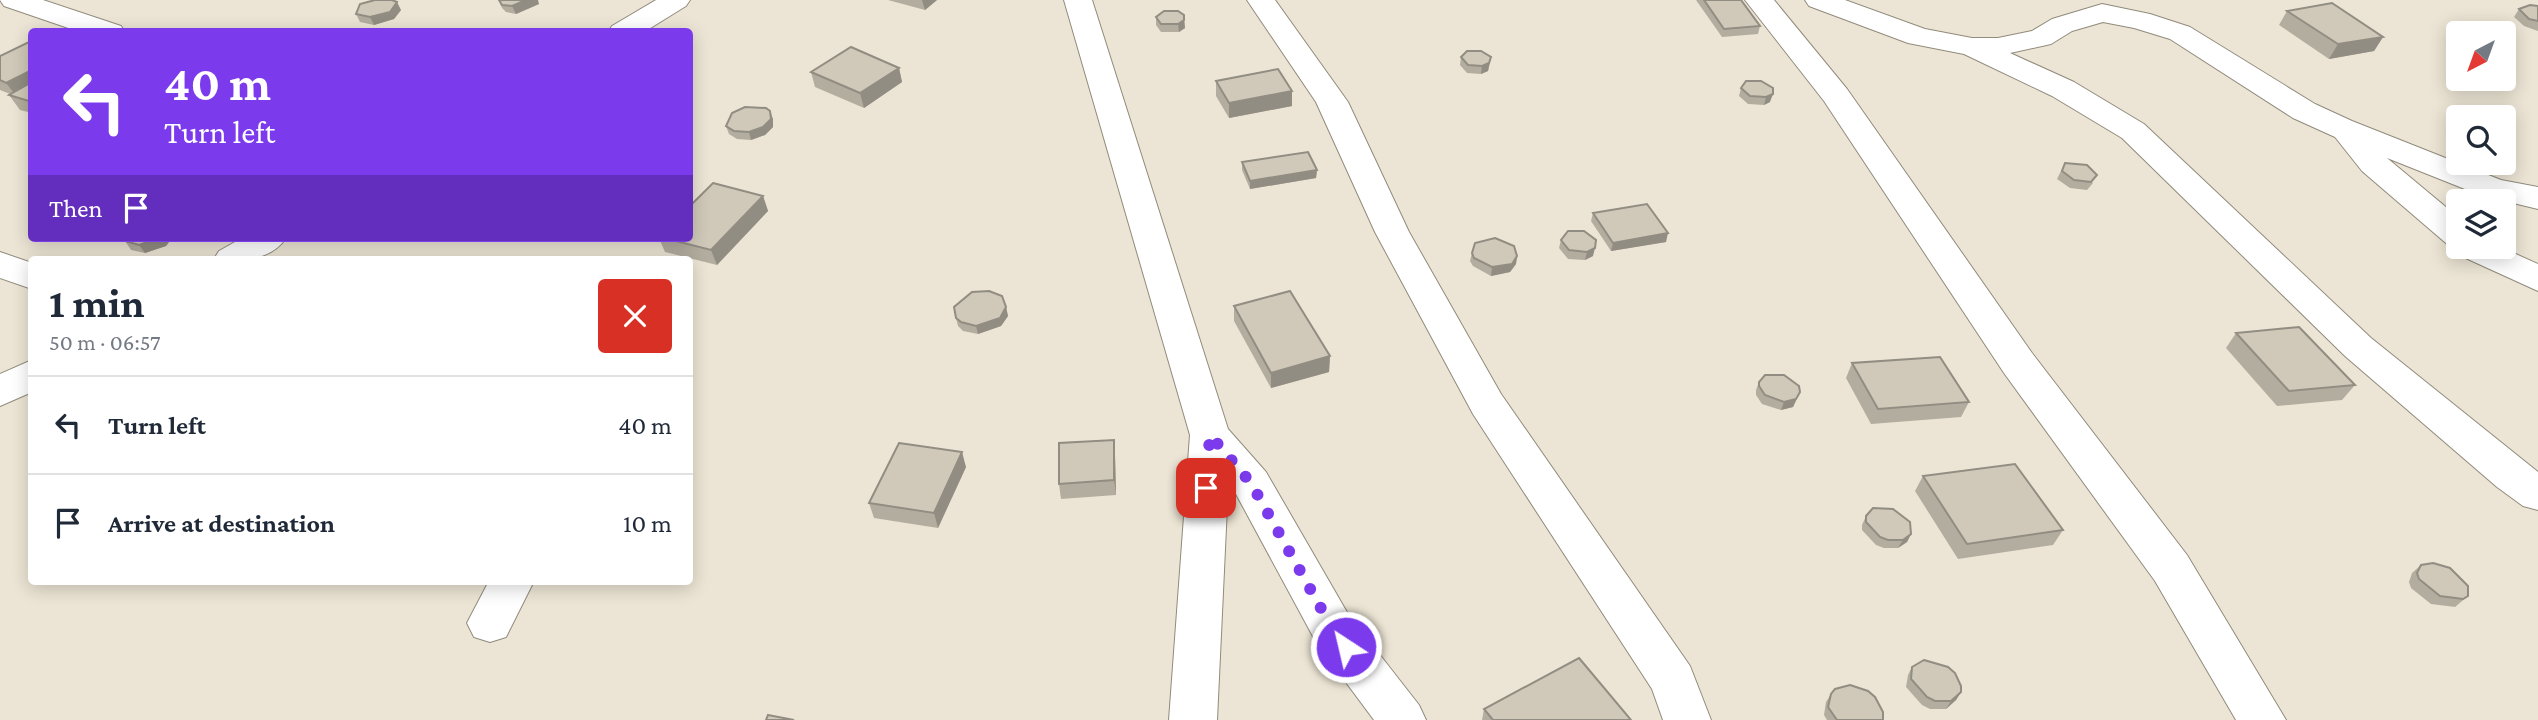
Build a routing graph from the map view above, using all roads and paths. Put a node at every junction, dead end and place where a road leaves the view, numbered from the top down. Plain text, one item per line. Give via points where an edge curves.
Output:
1 (14, 0) edge
2 (676, 0) edge
3 (1078, 0) edge
4 (1261, 0) edge
5 (1759, 0) edge
6 (1819, 0) edge
7 (99, 28) edge
8 (629, 28) edge
9 (1972, 47) junction
10 (2341, 128) junction
11 (2538, 198) edge
12 (2446, 225) edge
13 (261, 242) edge
14 (237, 256) edge
15 (2496, 259) edge
16 (0, 264) edge
17 (28, 276) edge
18 (2538, 279) edge
19 (28, 376) edge
20 (0, 392) edge
21 (1210, 435) junction
22 (2538, 494) edge
23 (510, 585) edge
24 (491, 623) dead end
25 (1192, 720) edge
26 (1402, 720) edge
27 (1687, 720) edge
28 (2262, 720) edge

1 - 7 street
2 - 8 street
3 - 21 street
4 - 27 street via 1332,102 1392,232 1487,404 1673,681
5 - 28 street via 1836,96 2018,363 2171,568
6 - 9 street via 1918,37
9 - 10 street via 2041,38 2062,25 2102,13 2140,20 2180,33 2304,111
9 - 22 street via 2063,89 2133,131 2358,347
10 - 11 street via 2492,188
10 - 12 street via 2374,164
13 - 14 street
15 - 18 street
16 - 17 street
19 - 20 street
21 - 25 street
21 - 26 street via 1251,483 1332,628
23 - 24 street

